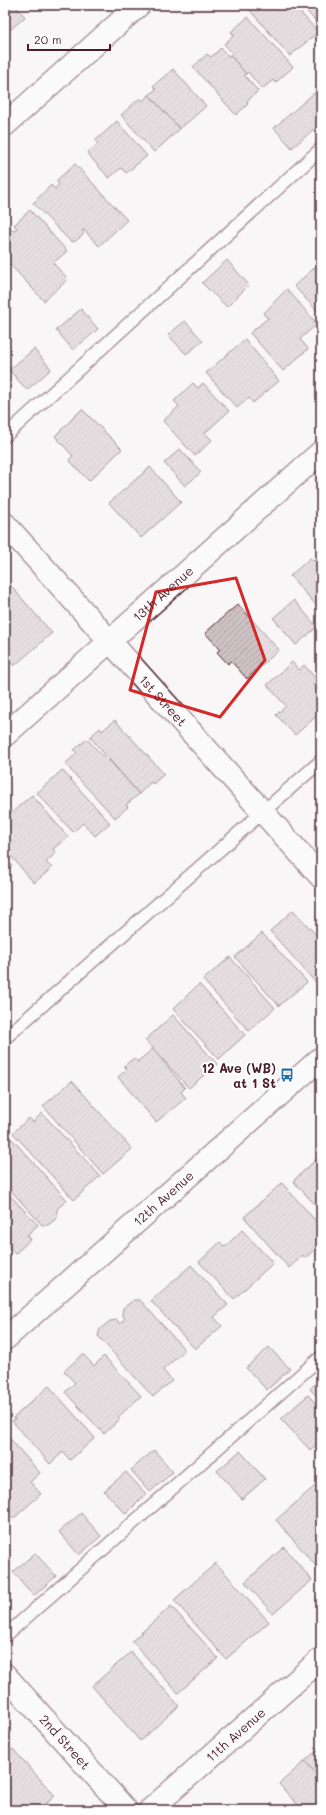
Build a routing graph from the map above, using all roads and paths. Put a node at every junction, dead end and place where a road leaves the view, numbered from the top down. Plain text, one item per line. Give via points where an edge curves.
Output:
1 (139, 5) edge
2 (5, 124) edge
3 (321, 149) edge
4 (5, 436) edge
5 (321, 452) edge
6 (5, 524) edge
7 (111, 641) junction
8 (5, 735) edge
9 (321, 761) edge
10 (263, 812) junction
11 (321, 877) edge
12 (5, 1038) edge
13 (321, 1058) edge
14 (5, 1338) edge
15 (321, 1357) edge
16 (5, 1636) edge
17 (321, 1659) edge
18 (5, 1675) edge
19 (126, 1810) edge
20 (150, 1810) edge

1 - 2 street
3 - 4 lane
5 - 7 street, 13th Avenue
6 - 7 street, 1st Street
7 - 8 street, 13th Avenue
7 - 10 street, 1st Street
9 - 10 lane
10 - 11 street, 1st Street
10 - 12 lane
13 - 14 street, 12th Avenue
15 - 16 lane
17 - 20 street, 11th Avenue
18 - 19 street, 2nd Street

